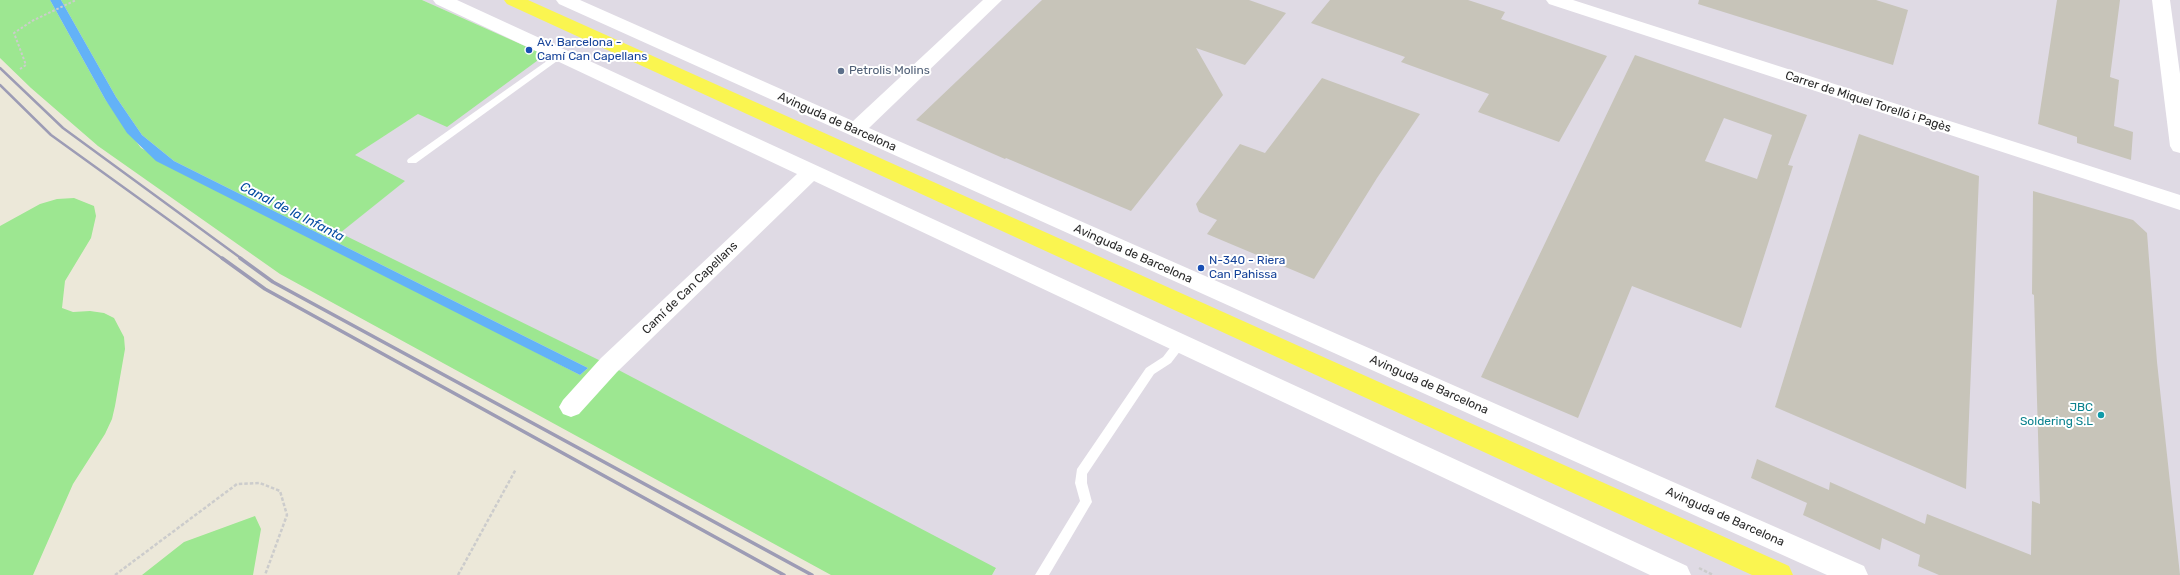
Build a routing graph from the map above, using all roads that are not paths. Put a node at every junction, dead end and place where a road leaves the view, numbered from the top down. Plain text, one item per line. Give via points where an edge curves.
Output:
1 (442, 0) edge
2 (513, 0) edge
3 (551, 0) edge
4 (565, 0) edge
5 (993, 0) edge
6 (1555, 0) edge
7 (2161, 0) edge
8 (599, 39) junction
9 (561, 54) junction
10 (855, 130) junction
11 (2180, 146) edge
12 (412, 161) dead end
13 (812, 171) junction
14 (2180, 203) edge
15 (1180, 342) junction
16 (570, 407) dead end
17 (1042, 575) edge
18 (1678, 575) edge
19 (1780, 575) edge
20 (1855, 575) edge

1 - 9 street
2 - 8 main road, Avinguda de Barcelona
3 - 8 street, Avinguda de Barcelona
4 - 10 street, Avinguda de Barcelona
5 - 10 street
6 - 14 street, Carrer de Miquel Torelló i Pagès
7 - 11 street
8 - 19 main road, Avinguda de Barcelona
9 - 12 lane
9 - 13 street
10 - 20 street, Avinguda de Barcelona
13 - 15 street
13 - 16 street, Camí de Can Capellans via 609,365
15 - 17 lane via 1168,360 1150,371 1081,473 1086,502
15 - 18 street

